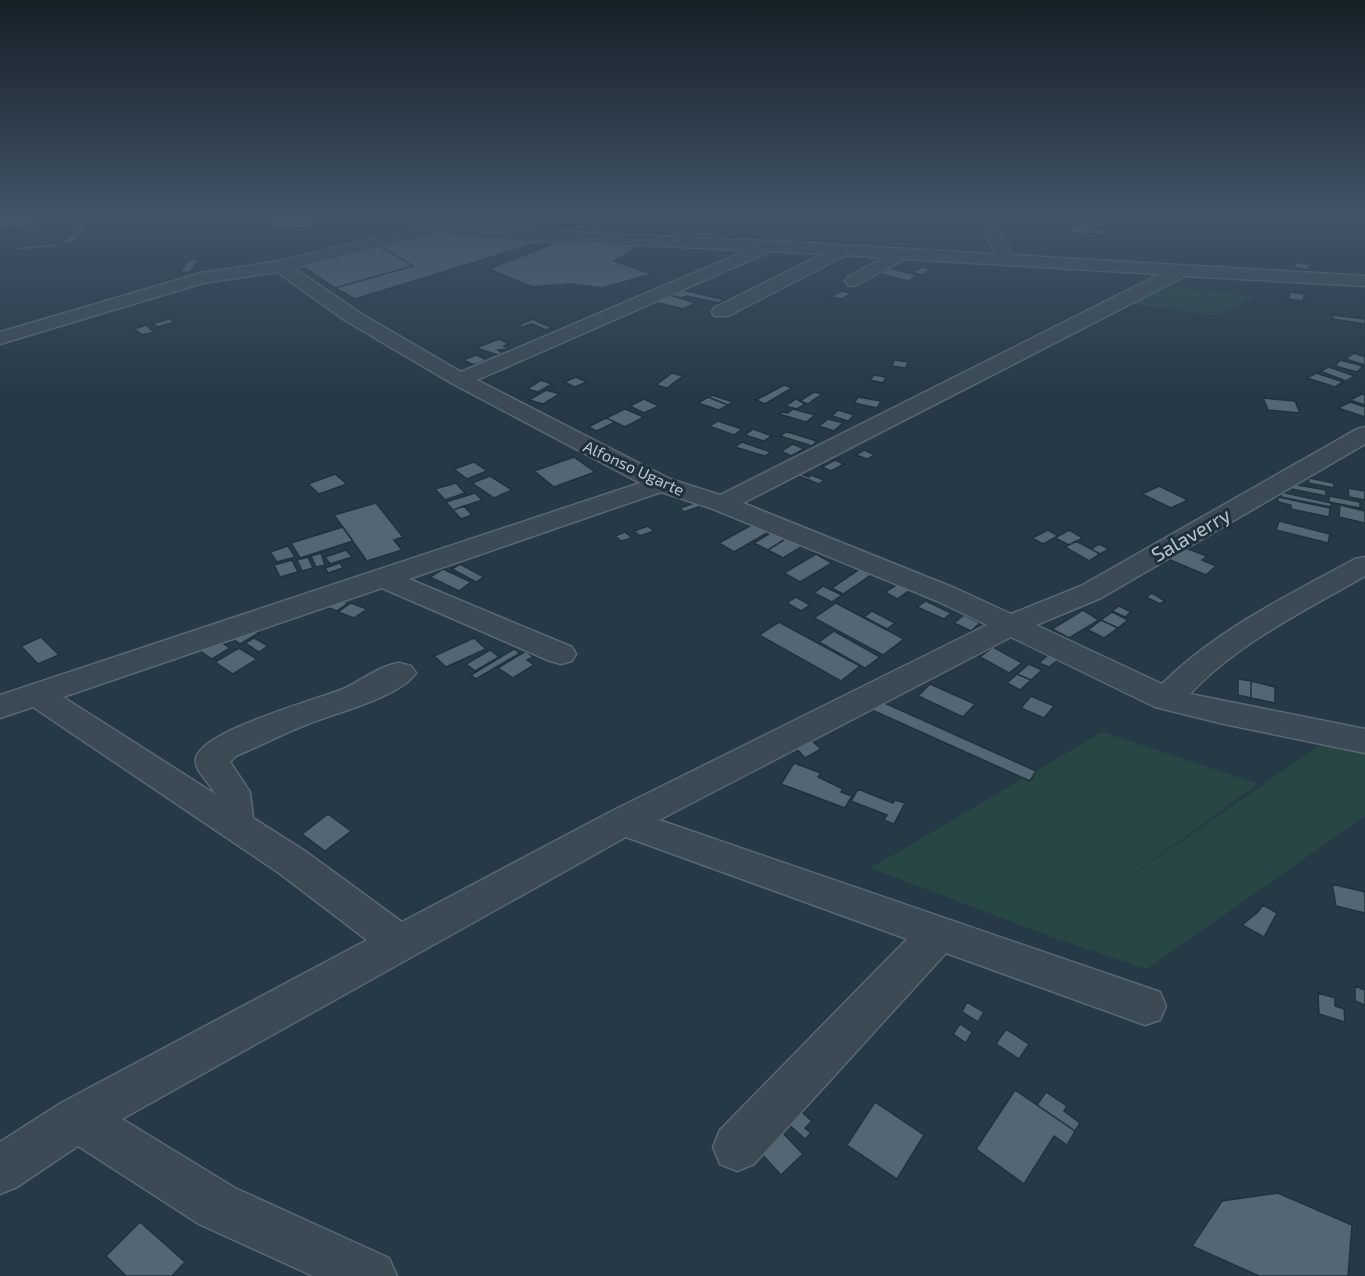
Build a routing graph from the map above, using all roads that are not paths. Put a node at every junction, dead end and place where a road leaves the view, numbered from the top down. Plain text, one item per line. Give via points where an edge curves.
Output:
1 (217, 276) edge
2 (294, 276) edge
3 (703, 276) edge
4 (794, 276) edge
5 (864, 276) edge
6 (1171, 276) edge
7 (1283, 276) edge
8 (854, 281) dead end
9 (1365, 281) edge
10 (722, 312) dead end
11 (0, 338) edge
12 (460, 380) junction
13 (1365, 434) edge
14 (661, 484) junction
15 (722, 504) junction
16 (1365, 565) edge
17 (383, 578) junction
18 (1011, 625) junction
19 (561, 654) dead end
20 (400, 673) dead end
21 (37, 695) junction
22 (1166, 699) junction
23 (0, 707) edge
24 (1365, 741) edge
25 (623, 822) junction
26 (235, 824) junction
27 (940, 932) junction
28 (401, 942) junction
29 (1145, 1006) dead end
30 (78, 1119) junction
31 (738, 1147) dead end
32 (0, 1170) edge
33 (371, 1276) edge

1 - 11 street
2 - 12 street, Alfonso Ugarte
3 - 12 street
4 - 10 street
5 - 8 street
6 - 15 street
7 - 9 street
12 - 14 street, Alfonso Ugarte
13 - 18 street, Salaverry via 1091,592
14 - 15 street, Alfonso Ugarte
14 - 17 street
15 - 18 street, Alfonso Ugarte
16 - 22 street via 1280,612 1197,666
17 - 19 street
17 - 21 street
18 - 22 street, Alfonso Ugarte
18 - 25 street, Salaverry
20 - 26 street via 355,696 296,716 224,748 213,758 213,765 232,786
21 - 23 street
21 - 26 street
22 - 24 street, Alfonso Ugarte
25 - 27 street
25 - 28 street, Salaverry
26 - 28 street
27 - 29 street
27 - 31 street
28 - 30 street, Salaverry
30 - 32 street, Salaverry
30 - 33 street via 217,1206

